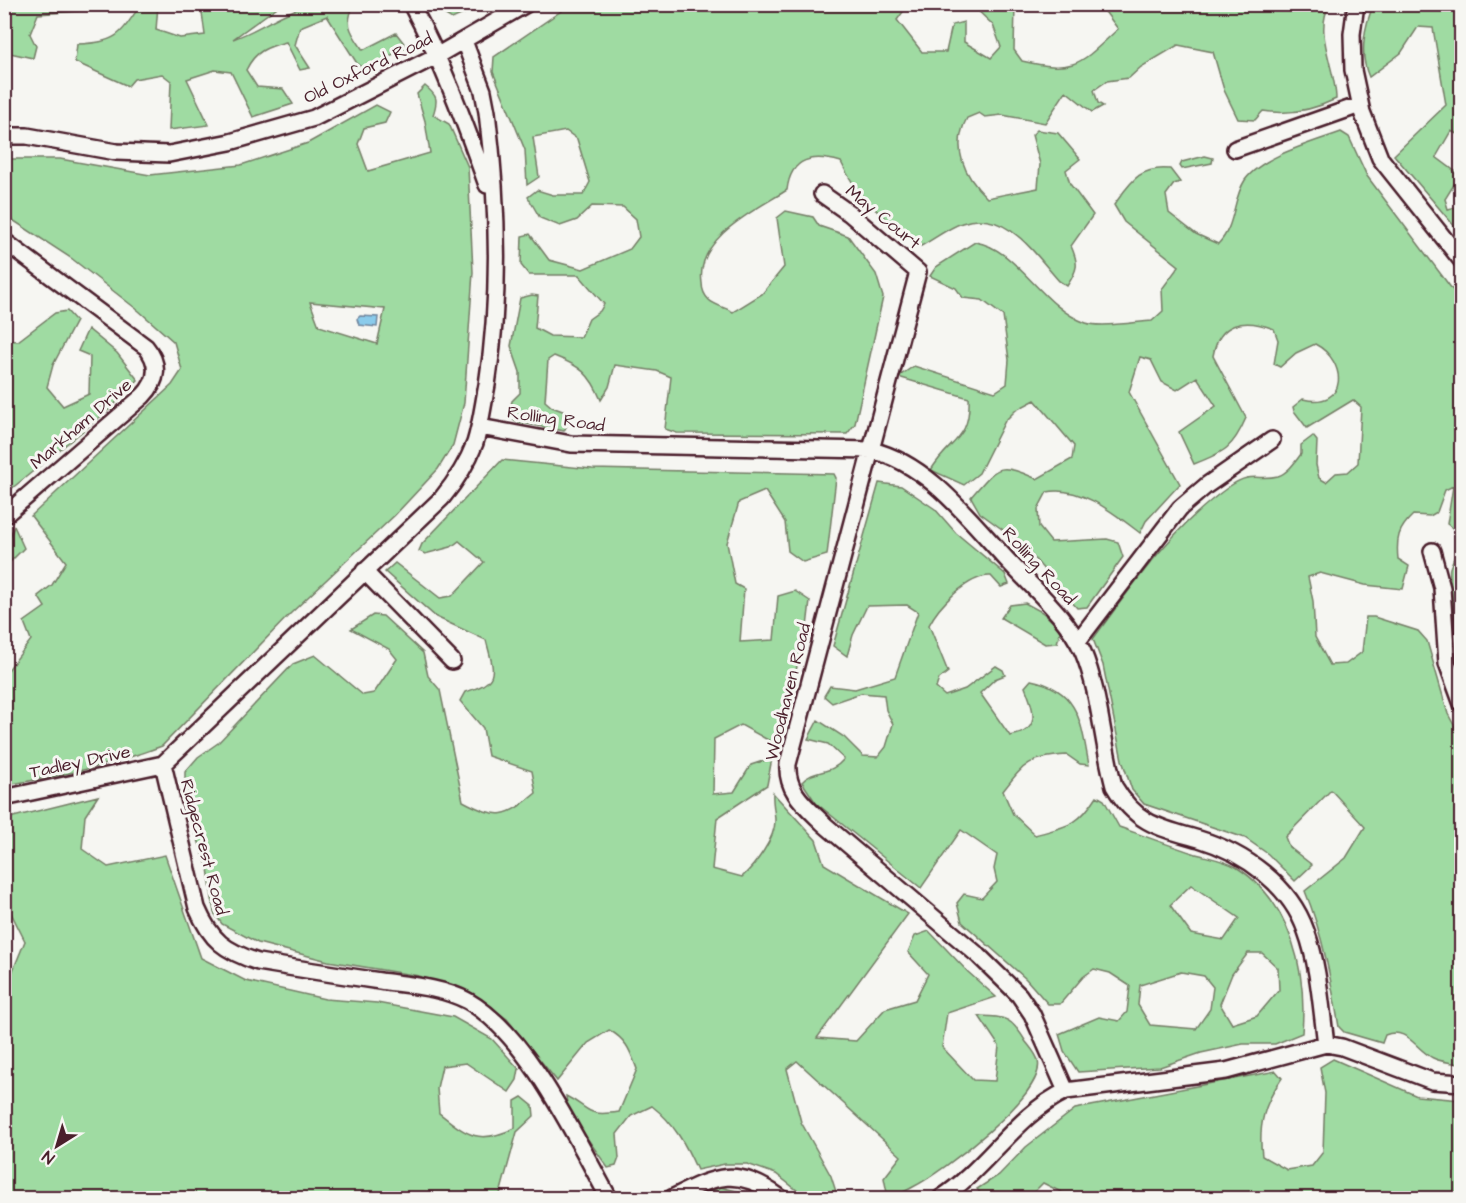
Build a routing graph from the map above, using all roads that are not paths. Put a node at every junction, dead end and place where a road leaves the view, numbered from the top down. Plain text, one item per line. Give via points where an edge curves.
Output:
1 (411, 4) edge
2 (526, 4) edge
3 (1356, 4) edge
4 (464, 41) junction
5 (438, 55) junction
6 (1360, 105) junction
7 (4, 136) edge
8 (1235, 149) dead end
9 (822, 194) dead end
10 (493, 202) junction
11 (4, 241) edge
12 (1461, 261) edge
13 (918, 272) joint
14 (480, 427) junction
15 (1272, 440) dead end
16 (871, 450) junction
17 (4, 516) edge
18 (1432, 551) dead end
19 (364, 571) junction
20 (1078, 641) junction
21 (452, 661) dead end
22 (1461, 704) edge
23 (163, 764) junction
24 (4, 798) edge
25 (1326, 1044) junction
26 (1461, 1083) edge
27 (1066, 1091) junction
28 (609, 1198) edge
29 (672, 1198) edge
30 (781, 1198) edge
31 (941, 1198) edge

1 - 5 street, Ridgecrest Road
2 - 4 street, Old Oxford Road
3 - 6 street via 1353,70
4 - 5 street, Old Oxford Road
4 - 10 street, Ridgecrest Road via 487,112
5 - 7 street, Old Oxford Road via 314,118 230,142 169,154 116,152 27,136
5 - 10 street, Ridgecrest Road
6 - 8 street
6 - 12 street via 1380,158
9 - 13 street, May Court
10 - 14 street, Ridgecrest Road via 495,308
11 - 17 street, Markham Drive via 146,347 156,367 153,383 143,396
13 - 16 street, Woodhaven Road
14 - 16 street, Rolling Road via 571,444
14 - 19 street, Ridgecrest Road via 466,462 442,498
15 - 20 street via 1180,508
16 - 20 street, Rolling Road via 902,463 947,496 1058,613
16 - 27 street, Woodhaven Road via 788,764 790,788 825,825 1019,995 1032,1014
18 - 22 street via 1442,588 1447,663
19 - 21 street
19 - 23 street, Ridgecrest Road
20 - 25 street, Rolling Road via 1088,665 1114,786 1124,802 1146,822 1234,854 1258,867 1278,886 1306,930
23 - 24 street, Tadley Drive
23 - 28 street, Ridgecrest Road via 197,908 206,929 218,943 258,962 429,988 466,1000 492,1018 531,1065
25 - 26 street via 1432,1081
25 - 27 street via 1226,1071
27 - 31 street via 1034,1112 977,1171
29 - 30 street via 707,1180 725,1177 754,1181

